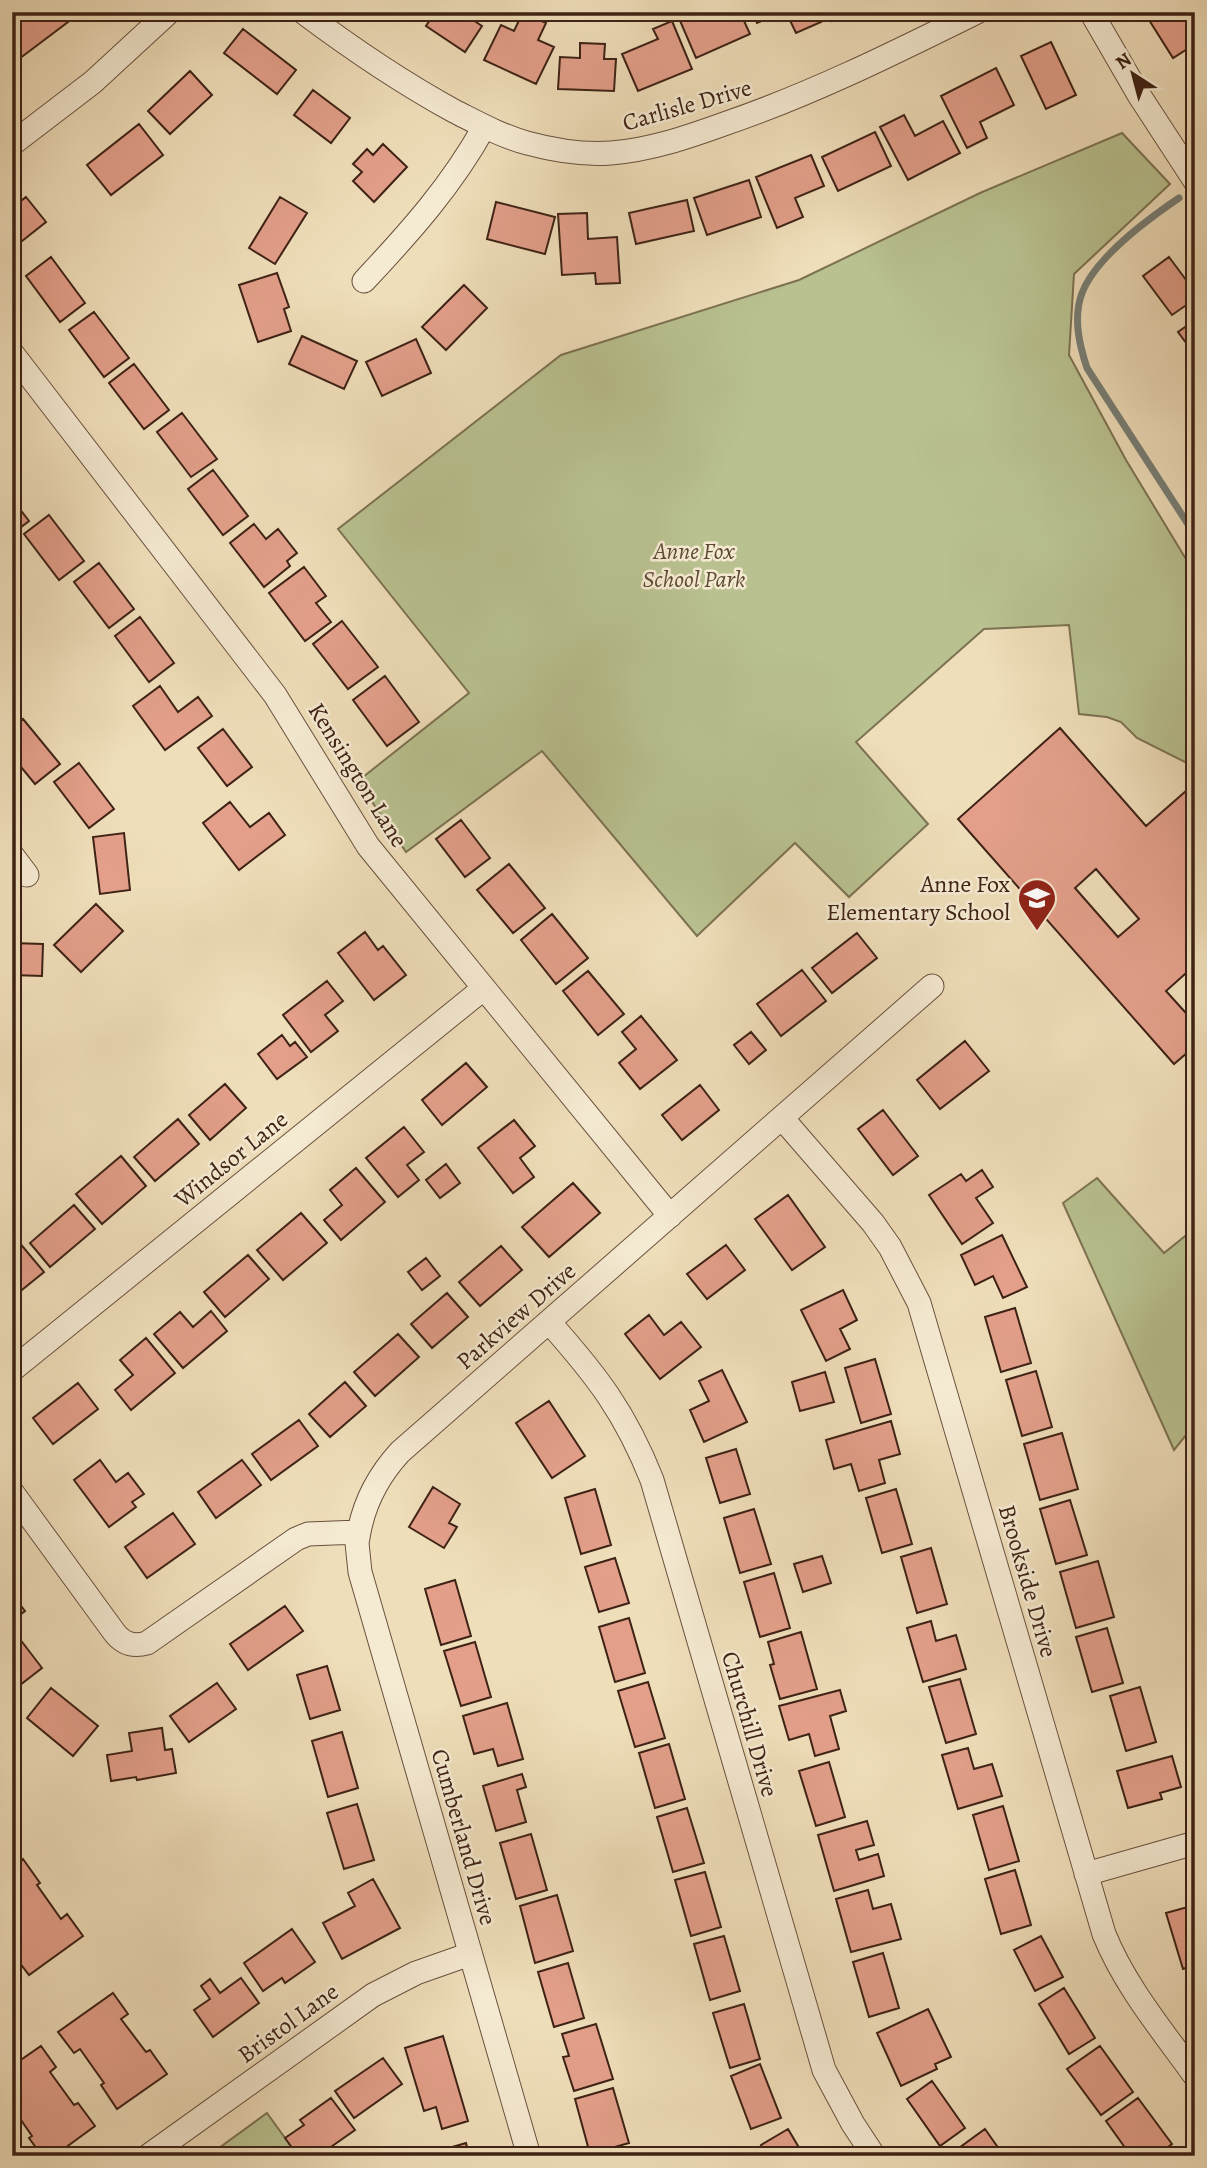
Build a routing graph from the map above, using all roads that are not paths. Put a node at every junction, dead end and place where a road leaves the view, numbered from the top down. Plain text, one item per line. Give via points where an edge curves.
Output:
1 (169, 12) edge
2 (303, 12) edge
3 (977, 12) edge
4 (1091, 12) edge
5 (484, 127) junction
6 (12, 144) edge
7 (1195, 181) edge
8 (364, 281) dead end
9 (12, 353) edge
10 (12, 855) edge
11 (27, 875) dead end
12 (932, 986) dead end
13 (483, 989) junction
14 (782, 1118) junction
15 (670, 1216) junction
16 (550, 1322) junction
17 (12, 1370) edge
18 (12, 1492) edge
19 (359, 1532) junction
20 (1195, 1843) edge
21 (1086, 1874) junction
22 (470, 1954) junction
23 (1195, 2076) edge
24 (148, 2156) edge
25 (529, 2156) edge
26 (874, 2156) edge

1 - 6 street via 93,82
2 - 5 street, Carlisle Drive via 393,75
3 - 5 street, Carlisle Drive via 849,75 767,109 645,148 610,153 552,149
4 - 7 street
5 - 8 street via 439,198
9 - 13 street, Kensington Lane via 275,695 363,838
10 - 11 street
12 - 14 street, Parkview Drive
13 - 15 street, Kensington Lane
13 - 17 street, Windsor Lane
14 - 15 street, Parkview Drive
14 - 21 street, Brookside Drive via 873,1223 919,1303
15 - 16 street, Parkview Drive
16 - 19 street, Parkview Drive via 395,1458 370,1495
16 - 26 street, Churchill Drive via 619,1408 652,1480 824,2070
18 - 19 street via 114,1632 131,1645 159,1636 296,1539 308,1534
19 - 22 street, Cumberland Drive via 360,1572
20 - 21 street
21 - 23 street, Brookside Drive via 1117,1963
22 - 24 street, Bristol Lane via 416,1973 373,1995
22 - 25 street, Cumberland Drive

